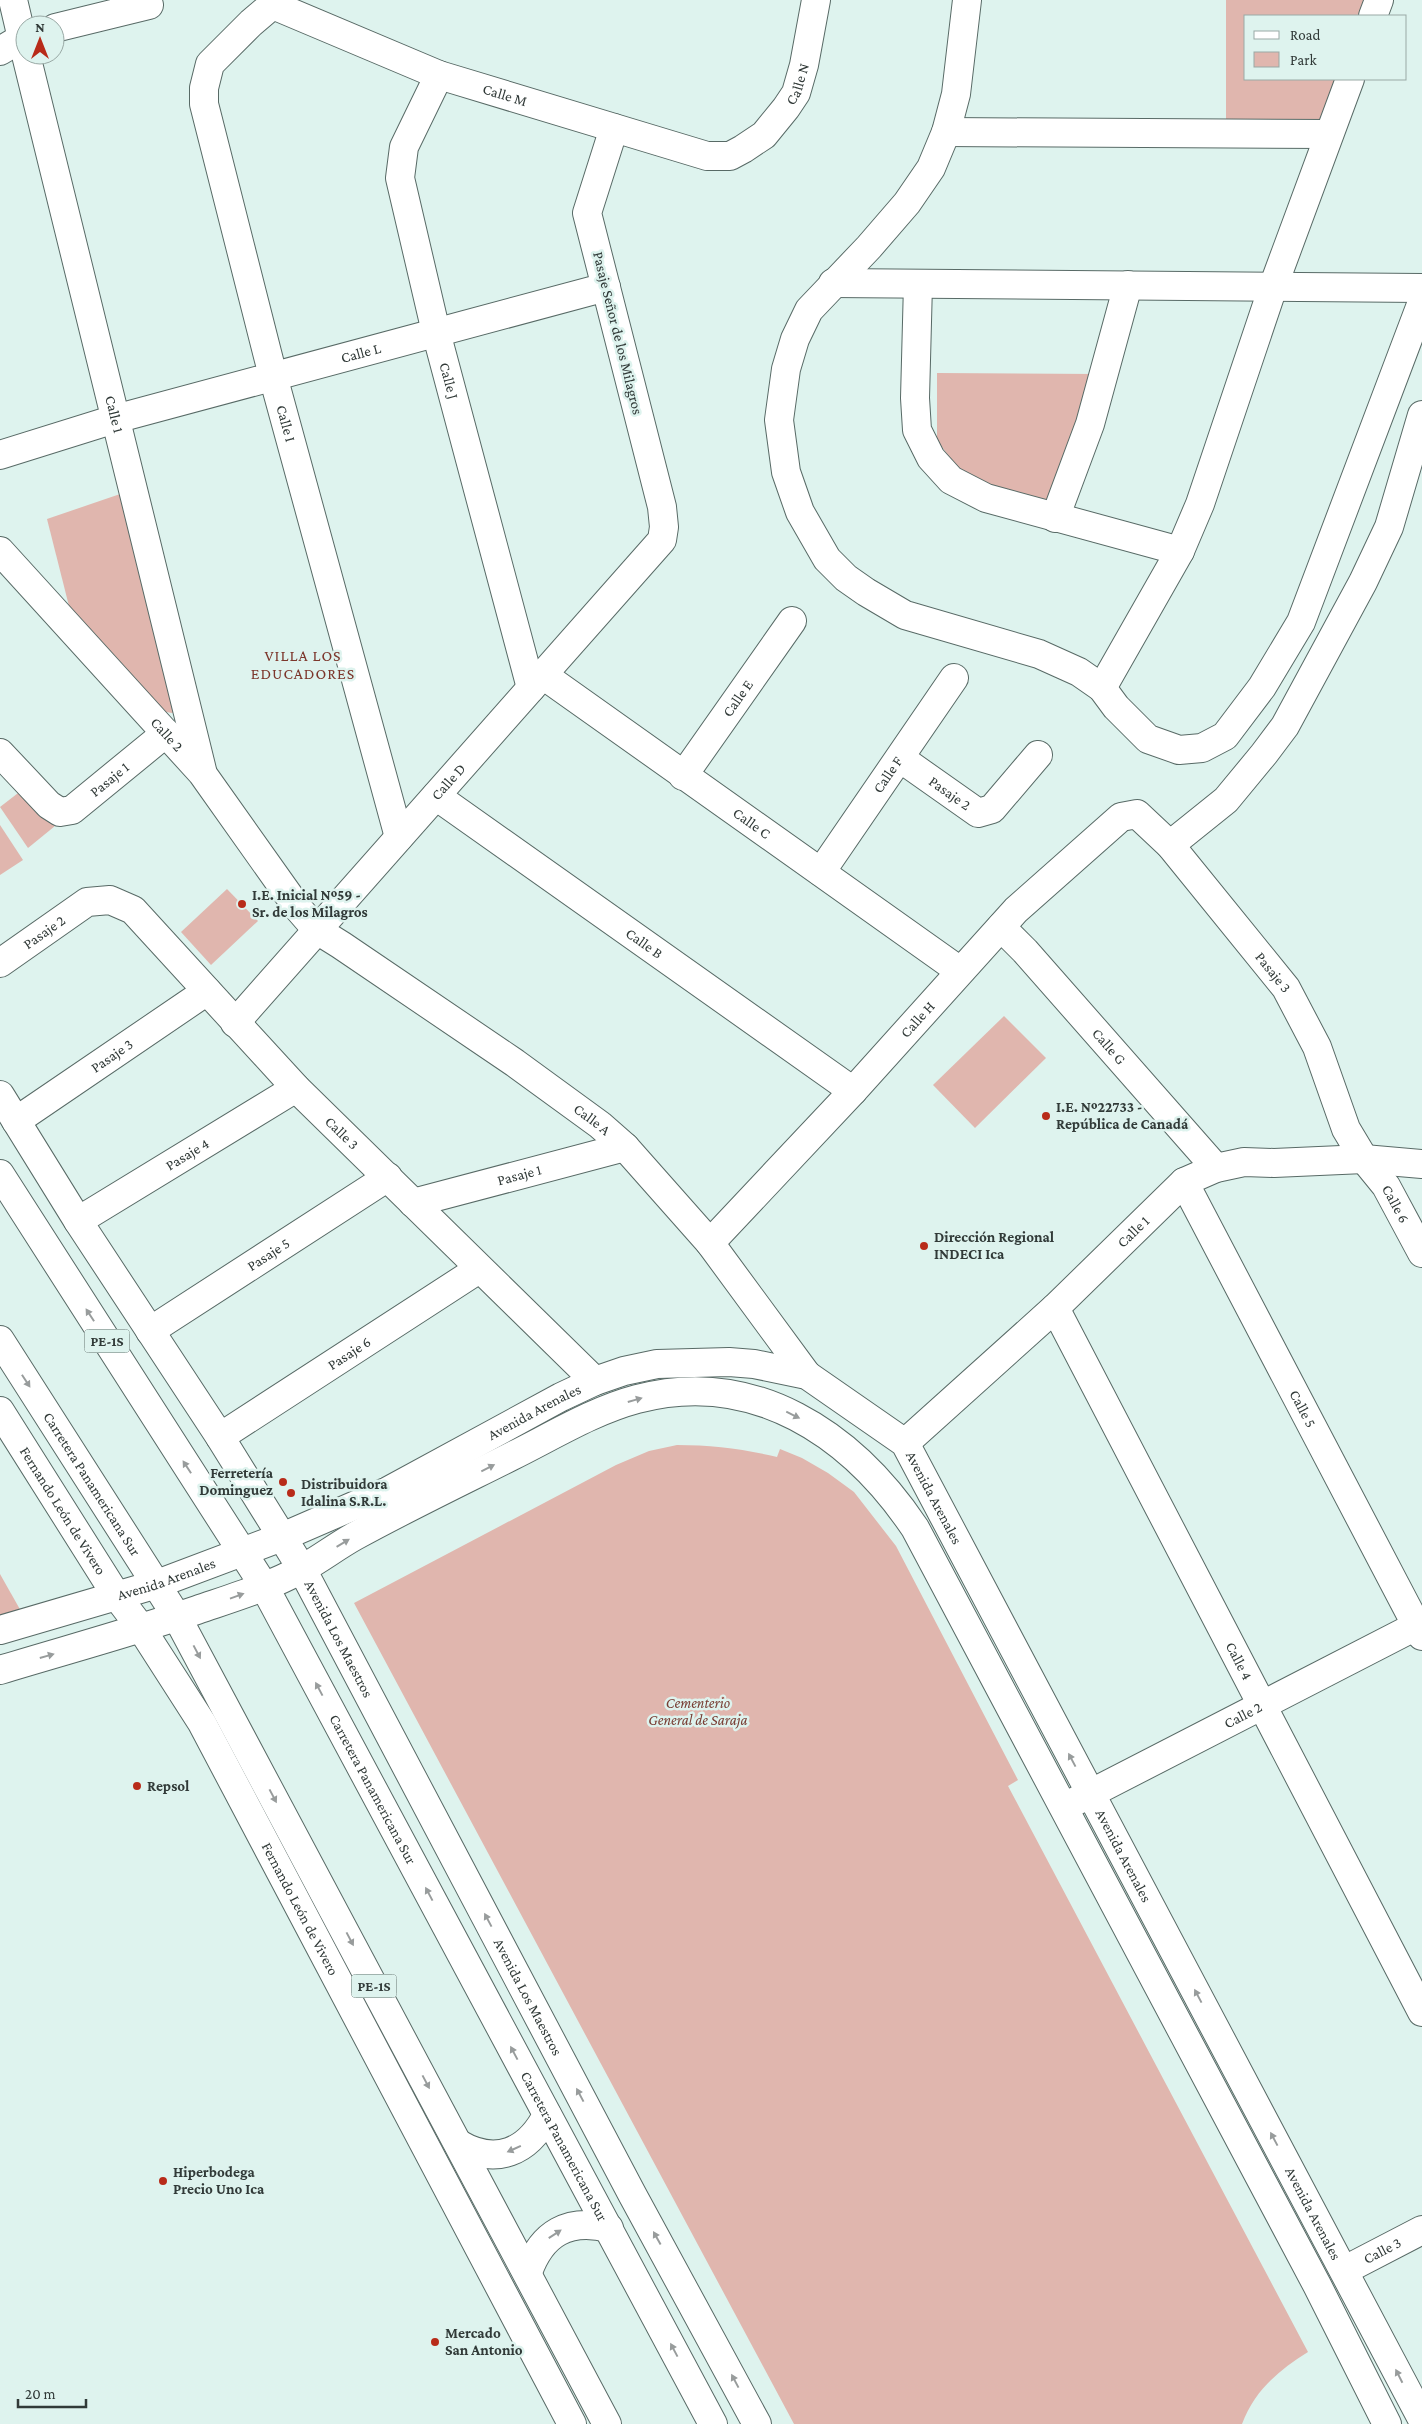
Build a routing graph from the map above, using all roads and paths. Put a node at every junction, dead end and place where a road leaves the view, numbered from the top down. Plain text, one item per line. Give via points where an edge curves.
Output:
1 (13, 0) edge
2 (967, 0) edge
3 (1379, 0) edge
4 (813, 1) edge
5 (149, 5) dead end
6 (262, 7) edge
7 (15, 15) edge
8 (1373, 15) edge
9 (65, 26) edge
10 (25, 65) edge
11 (439, 75) junction
12 (1350, 80) edge
13 (614, 128) junction
14 (946, 132) junction
15 (1329, 134) junction
16 (743, 149) joint
17 (833, 283) junction
18 (918, 284) junction
19 (1128, 285) junction
20 (606, 286) junction
21 (1272, 286) junction
22 (1422, 288) edge
23 (1422, 302) edge
24 (436, 332) junction
25 (273, 376) junction
26 (1422, 416) edge
27 (114, 419) junction
28 (0, 455) edge
29 (1055, 518) junction
30 (662, 540) joint
31 (0, 551) edge
32 (1180, 551) junction
33 (792, 622) dead end
34 (954, 678) dead end
35 (537, 682) junction
36 (1102, 688) junction
37 (166, 733) junction
38 (0, 754) edge
39 (1038, 755) dead end
40 (900, 758) junction
41 (202, 773) junction
42 (683, 776) junction
43 (436, 796) junction
44 (1137, 814) joint
45 (399, 838) junction
46 (1170, 845) junction
47 (821, 872) junction
48 (87, 902) joint
49 (1001, 927) junction
50 (317, 930) junction
51 (0, 963) edge
52 (960, 971) junction
53 (208, 991) junction
54 (235, 1023) junction
55 (296, 1088) junction
56 (853, 1091) junction
57 (0, 1095) edge
58 (16, 1121) junction
59 (625, 1148) junction
60 (1364, 1159) junction
61 (1422, 1164) edge
62 (1216, 1168) junction
63 (0, 1174) edge
64 (388, 1177) junction
65 (1184, 1182) junction
66 (413, 1203) junction
67 (78, 1221) junction
68 (710, 1243) junction
69 (1422, 1253) edge
70 (479, 1269) junction
71 (1055, 1308) junction
72 (150, 1331) junction
73 (0, 1340) edge
74 (807, 1375) junction
75 (595, 1380) junction
76 (0, 1412) edge
77 (220, 1437) junction
78 (905, 1443) junction
79 (282, 1537) junction
80 (243, 1553) junction
81 (302, 1569) junction
82 (157, 1584) junction
83 (264, 1586) junction
84 (116, 1595) junction
85 (177, 1617) junction
86 (141, 1628) junction
87 (1420, 1628) edge
88 (0, 1630) edge
89 (0, 1670) edge
90 (1262, 1707) junction
91 (1090, 1794) junction
92 (1063, 1808) junction
93 (1422, 2012) edge
94 (547, 2115) junction
95 (459, 2144) junction
96 (609, 2228) junction
97 (1422, 2230) edge
98 (1345, 2270) junction
99 (528, 2272) junction
100 (1422, 2419) edge
101 (572, 2424) edge
102 (607, 2424) edge
103 (713, 2424) edge
104 (757, 2424) edge
105 (1387, 2424) edge

1 - 7 main road, Calle 1
2 - 14 main road via 956,94
3 - 8 main road
4 - 16 main road, Calle N via 804,65 796,93 764,134
5 - 9 main road
6 - 11 main road, Calle M
6 - 25 main road, Calle I via 210,64 204,104
10 - 27 main road, Calle 1
11 - 13 main road, Calle M
11 - 24 main road, Calle J via 404,147 400,178
12 - 15 main road
13 - 16 main road, Calle M via 707,156 730,156
13 - 20 main road, Pasaje Señor de los Milagros via 587,213
14 - 15 main road
14 - 17 main road via 931,168 907,202
15 - 21 main road
17 - 18 main road
17 - 36 main road via 809,310 795,339 786,369 779,420 786,472 800,512 827,559 846,578 905,615 1039,654 1080,672
18 - 19 main road
18 - 29 main road via 917,430 931,458 951,480 986,498
19 - 21 main road
19 - 29 main road via 1090,424
20 - 24 main road, Calle L
20 - 30 main road, Pasaje Señor de los Milagros via 662,507
21 - 22 main road
21 - 32 main road via 1200,504
23 - 36 main road via 1301,622 1262,686 1225,736 1202,748 1178,750 1148,739
24 - 25 main road, Calle L
24 - 35 main road, Calle J
25 - 27 main road, Calle L
25 - 45 main road, Calle I
26 - 46 main road via 1389,527 1285,726 1230,795
27 - 28 main road, Calle L
27 - 41 main road, Calle 1
29 - 32 main road
30 - 35 main road, Calle D
31 - 37 main road, Calle 2
32 - 36 main road
33 - 42 main road, Calle E
34 - 40 main road, Calle F
35 - 42 main road, Calle C
35 - 43 main road, Calle D
37 - 38 main road, Pasaje 1 via 72,810 60,812 49,806
37 - 41 main road, Calle 2
39 - 40 main road, Pasaje 2 via 998,804 978,813
40 - 47 main road, Calle F
41 - 50 main road, Calle 2 via 297,907
42 - 47 main road, Calle C
43 - 45 main road, Calle D
43 - 56 main road, Calle B
44 - 46 main road, Pasaje 3
44 - 49 main road, Calle H via 1121,817
45 - 50 main road, Calle D
46 - 60 main road, Pasaje 3 via 1286,988 1317,1047 1346,1129
47 - 52 main road, Calle C
48 - 51 main road, Pasaje 2
48 - 53 main road, Calle 3 via 110,900 133,910
49 - 52 main road, Calle H
49 - 62 main road, Calle G
50 - 54 main road, Calle D
50 - 59 main road, Calle A via 515,1064 600,1125
52 - 56 main road, Calle H
53 - 54 main road, Calle 3
53 - 58 main road, Pasaje 3
54 - 55 main road, Calle 3
55 - 64 main road, Calle 3
55 - 67 main road, Pasaje 4
56 - 68 main road, Calle H
57 - 58 main road
58 - 67 main road
59 - 66 main road, Pasaje 1
59 - 68 main road, Calle A
60 - 61 main road, Calle 1
60 - 62 main road, Calle 1 via 1244,1162
60 - 69 main road, Calle 6 via 1386,1186
62 - 65 main road, Calle 1
80 -> 63 main road, Carretera Panamericana Sur / PE-1S
64 - 66 main road, Calle 3
64 - 72 main road, Pasaje 5
65 - 71 main road, Calle 1
65 - 87 main road, Calle 5
66 - 70 main road, Calle 3
67 - 72 main road
68 - 74 main road, Calle A
70 - 75 main road, Calle 3
70 - 77 main road, Pasaje 6
71 - 78 main road, Calle 1
71 - 90 main road, Calle 4
72 - 77 main road
73 -> 82 main road, Carretera Panamericana Sur / PE-1S
74 - 75 main road, Avenida Arenales via 754,1364 678,1363 624,1371
74 - 78 main road, Avenida Arenales
75 - 79 main road, Avenida Arenales via 388,1491
76 - 84 main road, Fernando León de Vivero
77 - 79 main road
91 -> 78 main road, Avenida Arenales
79 - 80 main road, Avenida Arenales
79 - 81 main road
80 - 82 main road, Avenida Arenales
80 - 83 main road, Carretera Panamericana Sur / PE-1S
81 - 83 main road, Avenida Arenales
81 -> 92 main road, Avenida Arenales via 401,1512 611,1408 638,1399 689,1393 726,1394 757,1401 812,1424 839,1442 897,1501 915,1528
104 -> 81 main road, Avenida Los Maestros
82 - 84 main road, Avenida Arenales
82 - 85 main road, Carretera Panamericana Sur / PE-1S
85 -> 83 main road, Avenida Arenales
94 -> 83 main road, Carretera Panamericana Sur / PE-1S
84 - 86 main road, Fernando León de Vivero
84 - 88 main road, Avenida Arenales
85 - 86 main road, Avenida Arenales
85 -> 95 main road, Carretera Panamericana Sur / PE-1S
89 -> 86 main road, Avenida Arenales
86 - 101 main road, Fernando León de Vivero via 202,1723 238,1789
87 - 90 main road, Calle 2
90 - 91 main road, Calle 2
90 - 93 main road, Calle 4
91 - 92 main road, Calle 2
98 -> 91 main road, Avenida Arenales
92 - 105 main road, Avenida Arenales via 1312,2276
94 -> 95 main road via 529,2142 502,2154 472,2152
94 - 96 main road, Carretera Panamericana Sur / PE-1S
95 - 99 main road, Carretera Panamericana Sur / PE-1S
99 -> 96 main road via 539,2249 558,2231 574,2225 592,2224
103 -> 96 main road, Carretera Panamericana Sur / PE-1S
97 - 98 main road, Calle 3
100 -> 98 main road, Avenida Arenales
99 - 102 main road, Carretera Panamericana Sur / PE-1S

